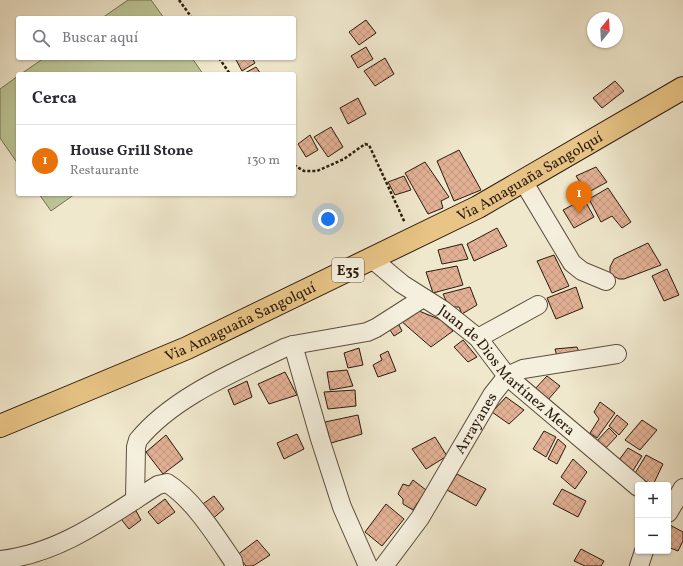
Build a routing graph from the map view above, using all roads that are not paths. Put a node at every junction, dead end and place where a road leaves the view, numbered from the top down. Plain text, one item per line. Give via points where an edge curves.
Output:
1 (683, 88) edge
2 (523, 181) junction
3 (372, 258) junction
4 (606, 281) dead end
5 (422, 298) junction
6 (538, 305) dead end
7 (478, 338) junction
8 (294, 345) junction
9 (617, 354) dead end
10 (507, 376) junction
11 (0, 426) edge
12 (635, 484) edge
13 (683, 488) edge
14 (135, 500) junction
15 (672, 513) edge
16 (643, 554) edge
17 (0, 560) edge
18 (234, 566) edge
19 (368, 566) edge
20 (384, 566) edge
21 (639, 566) edge

1 - 2 highway, Via Amaguaña Sangolquí / E35
2 - 3 highway, Via Amaguaña Sangolquí / E35 via 478,207
2 - 4 street via 572,263 582,271
3 - 5 street, Juan de Dios Martínez Mera
3 - 11 highway, Via Amaguaña Sangolquí / E35 via 187,348
5 - 7 street, Juan de Dios Martínez Mera via 443,310
5 - 8 street via 366,332
6 - 7 street
7 - 10 street, Juan de Dios Martínez Mera
8 - 14 street via 218,380 174,408 143,435 136,447
8 - 19 street via 320,440 342,507
9 - 10 street, Arrayanes via 523,369
10 - 12 street, Juan de Dios Martínez Mera
10 - 20 street, Arrayanes via 492,395 420,518
13 - 15 street
14 - 17 street via 61,545
14 - 18 street via 158,485 167,483 175,488 215,535
16 - 21 street

